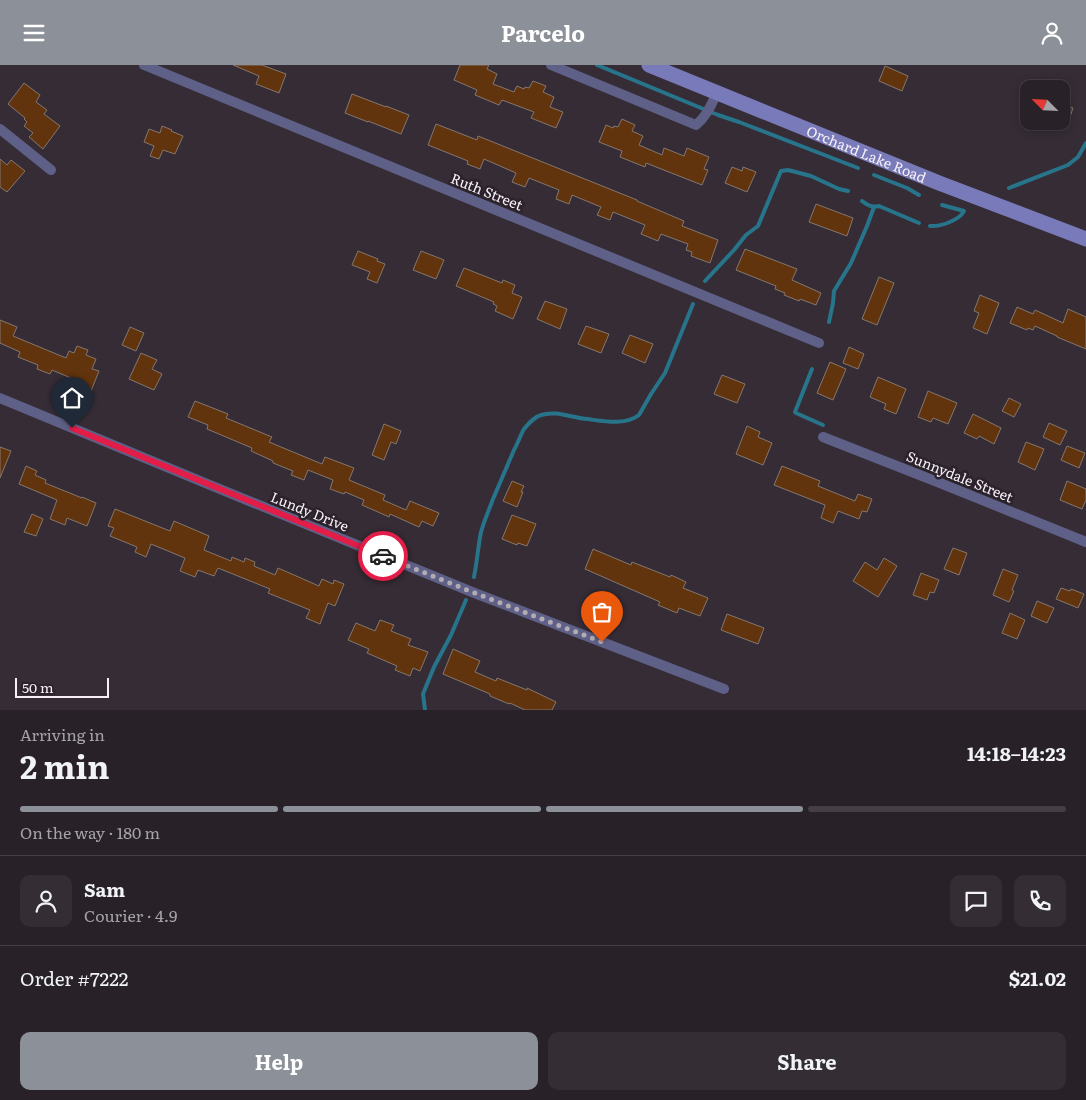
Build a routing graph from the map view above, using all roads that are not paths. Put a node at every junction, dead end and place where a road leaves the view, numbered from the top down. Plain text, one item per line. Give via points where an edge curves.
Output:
1 (144, 65) edge
2 (552, 65) edge
3 (649, 65) edge
4 (717, 93) junction
5 (0, 129) edge
6 (51, 170) dead end
7 (1086, 239) edge
8 (819, 343) dead end
9 (0, 398) edge
10 (823, 437) dead end
11 (1086, 542) edge
12 (724, 689) dead end

1 - 8 street, Ruth Street
2 - 4 street via 696,125 708,113
3 - 4 main road, Orchard Lake Road
4 - 7 main road, Orchard Lake Road
5 - 6 street
9 - 12 street, Lundy Drive via 477,594
10 - 11 street, Sunnydale Street

